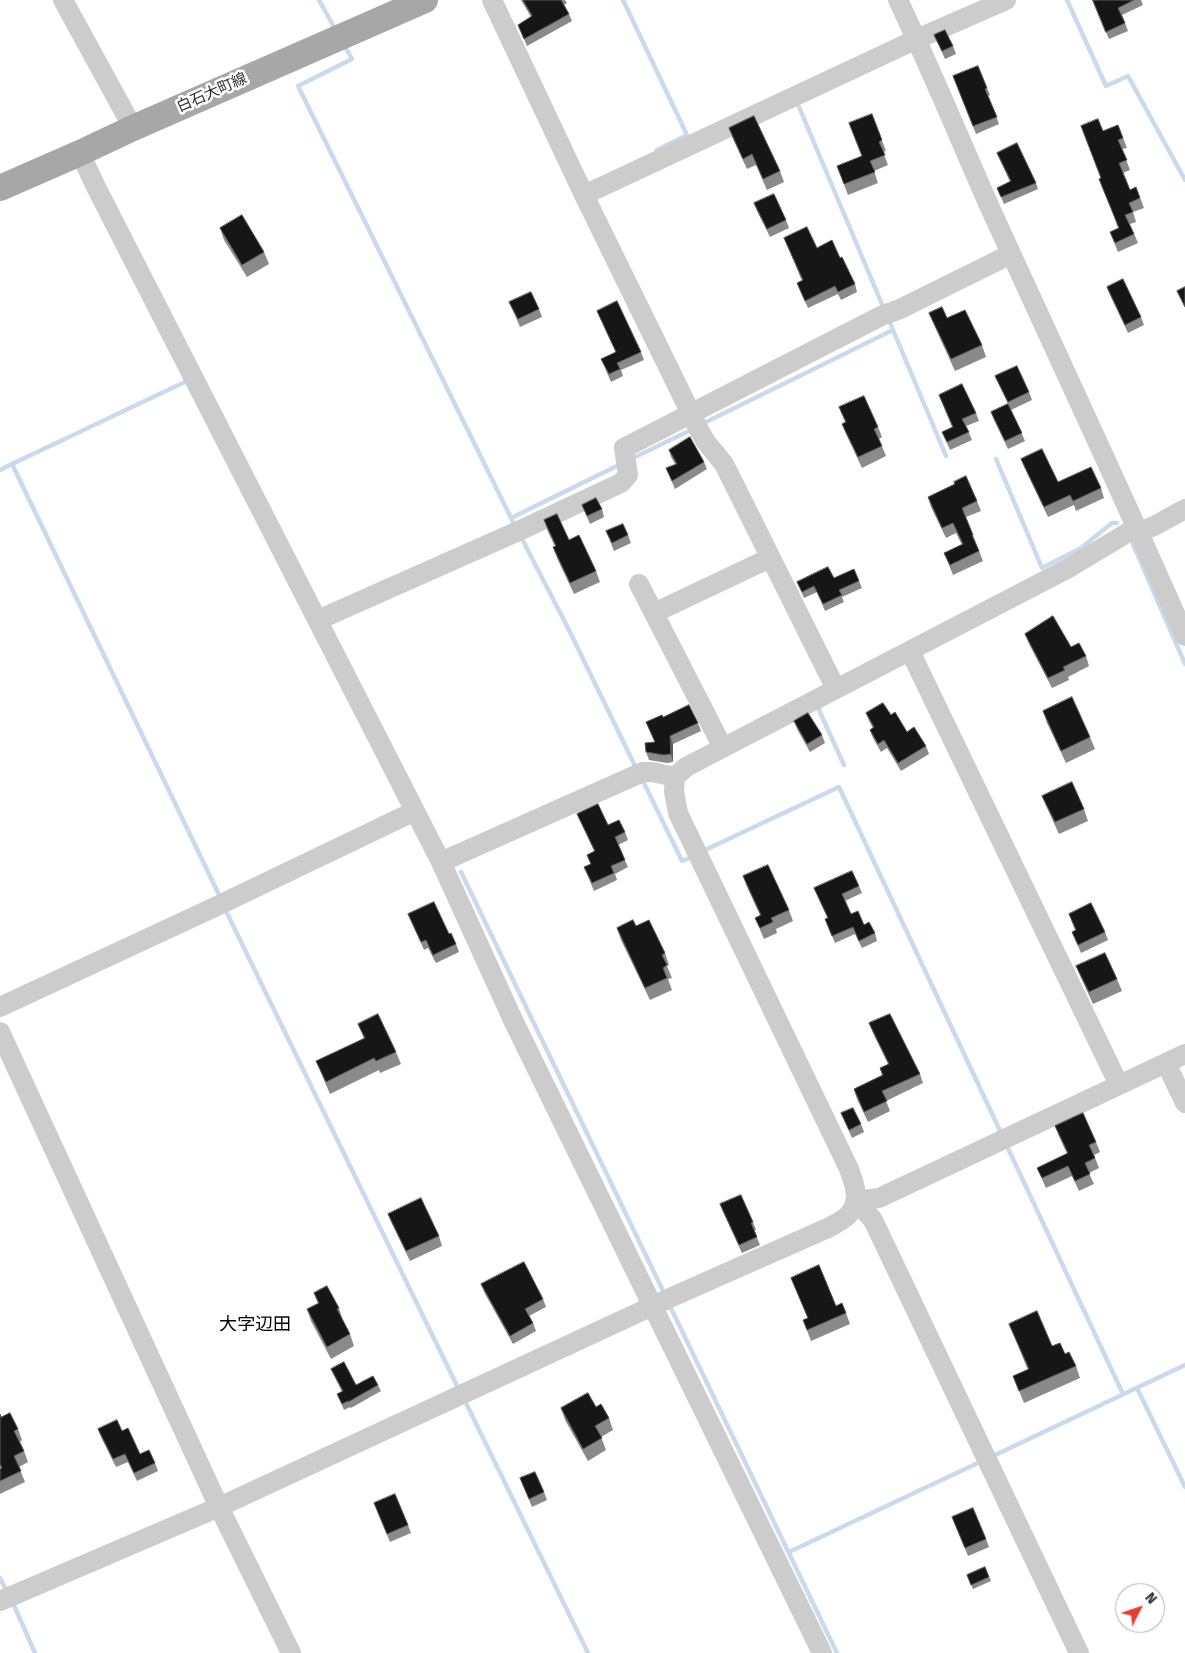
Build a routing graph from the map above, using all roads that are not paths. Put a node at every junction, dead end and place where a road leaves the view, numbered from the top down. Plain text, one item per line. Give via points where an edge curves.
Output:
1 (63, 0) edge
2 (425, 0) edge
3 (492, 0) edge
4 (898, 0) edge
5 (1006, 0) edge
6 (917, 39) junction
7 (133, 128) junction
8 (80, 153) junction
9 (0, 188) edge
10 (589, 193) junction
11 (1011, 254) junction
12 (696, 422) junction
13 (1185, 509) edge
14 (1139, 532) junction
15 (764, 561) junction
16 (639, 584) dead end
17 (654, 613) junction
18 (318, 620) junction
19 (1185, 636) edge
20 (910, 651) junction
21 (826, 695) junction
22 (723, 748) junction
23 (675, 777) junction
24 (415, 811) junction
25 (441, 862) junction
26 (0, 1007) edge
27 (0, 1032) edge
28 (1185, 1054) edge
29 (1166, 1063) junction
30 (1118, 1085) junction
31 (1185, 1103) edge
32 (856, 1201) junction
33 (663, 1302) junction
34 (219, 1507) junction
35 (0, 1601) edge
36 (291, 1653) edge
37 (822, 1653) edge
38 (1079, 1653) edge

1 - 7 street
2 - 7 main road, 白石大町線
3 - 10 street
4 - 6 street
5 - 6 street
6 - 10 street
6 - 11 street
7 - 8 main road, 白石大町線
8 - 9 main road, 白石大町線
8 - 18 street
10 - 12 street
11 - 12 street via 881,316
11 - 14 street
12 - 15 street via 706,442 724,464
12 - 18 street via 624,448 628,475 621,483
13 - 14 street
14 - 19 street
14 - 20 street via 1127,533 1067,569
15 - 17 street
15 - 21 street
16 - 17 street
17 - 22 street
18 - 24 street
20 - 21 street
20 - 30 street
21 - 22 street
22 - 23 street via 686,767
23 - 25 street via 652,772 638,774
23 - 32 street via 678,813 849,1169 856,1189
24 - 25 street
24 - 26 street
25 - 33 street via 513,1020
27 - 34 street
28 - 29 street
29 - 30 street
29 - 31 street
30 - 32 street via 879,1198
32 - 33 street via 850,1213 830,1227
32 - 38 street via 873,1220
33 - 34 street
33 - 37 street
34 - 35 street
34 - 36 street

